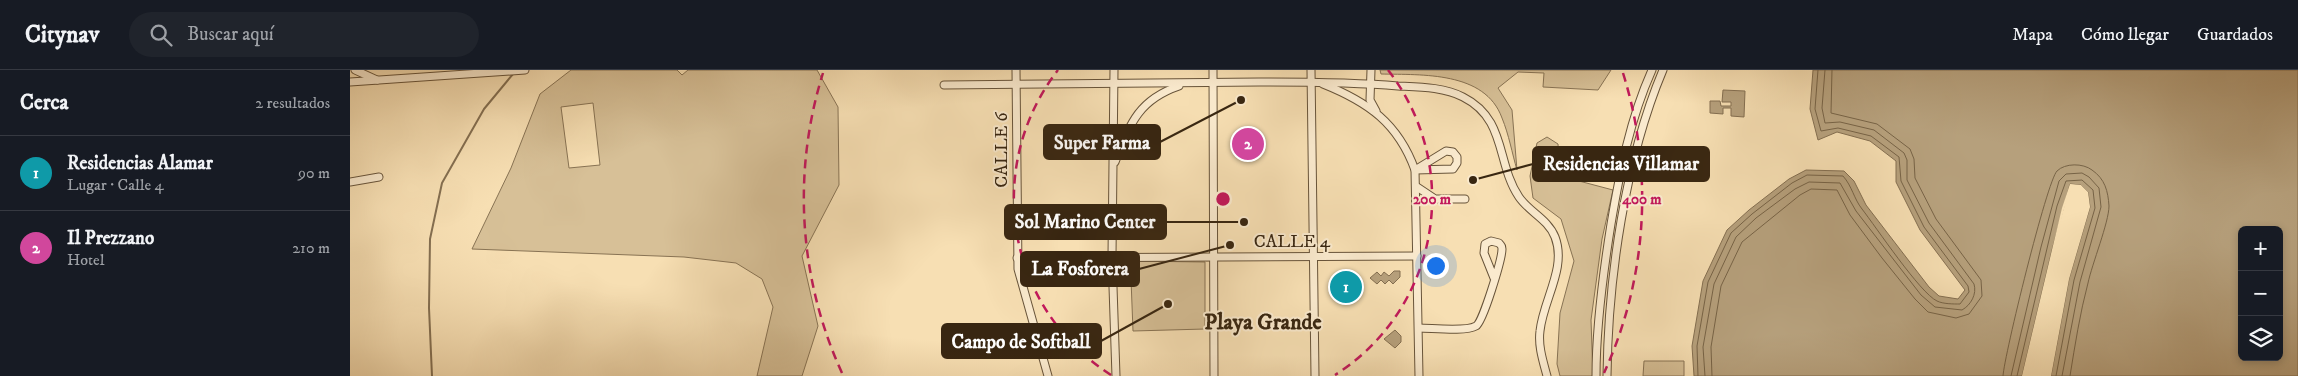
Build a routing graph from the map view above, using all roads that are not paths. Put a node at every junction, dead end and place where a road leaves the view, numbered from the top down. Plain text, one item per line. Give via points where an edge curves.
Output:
1 (355, 70) edge
2 (525, 70) edge
3 (1016, 70) edge
4 (1114, 70) edge
5 (1213, 70) edge
6 (1311, 70) edge
7 (1371, 70) edge
8 (1652, 70) edge
9 (1663, 70) edge
10 (487, 71) edge
11 (379, 81) junction
12 (350, 82) edge
13 (1311, 82) junction
14 (1319, 82) junction
15 (1371, 82) junction
16 (1186, 83) junction
17 (1213, 83) junction
18 (1016, 84) junction
19 (1114, 84) junction
20 (944, 85) dead end
21 (1378, 114) junction
22 (1113, 168) junction
23 (1415, 170) junction
24 (379, 177) dead end
25 (1619, 178) junction
26 (1629, 181) junction
27 (350, 182) edge
28 (1417, 187) junction
29 (1465, 199) dead end
30 (1608, 242) junction
31 (1618, 243) junction
32 (1313, 256) junction
33 (1416, 256) junction
34 (1112, 257) junction
35 (1214, 257) junction
36 (1017, 258) junction
37 (1494, 278) junction
38 (1602, 282) junction
39 (1613, 284) junction
40 (1598, 326) junction
41 (1609, 326) junction
42 (1418, 328) junction
43 (1596, 368) junction
44 (1607, 372) edge
45 (1048, 376) edge
46 (1116, 376) edge
47 (1214, 376) edge
48 (1315, 376) edge
49 (1419, 376) edge
50 (1547, 376) edge
51 (1596, 376) edge

1 - 11 street
2 - 10 street
3 - 18 street, CALLE 6
4 - 19 street
5 - 17 street
6 - 13 street
7 - 15 street
8 - 25 street via 1633,120
9 - 26 street
10 - 11 street
11 - 12 street
13 - 14 street
13 - 17 street
13 - 32 street
14 - 15 street
14 - 21 street via 1354,97
15 - 21 street via 1370,100
15 - 50 street via 1455,94 1480,108 1490,120 1514,188 1526,206 1552,230 1558,248 1557,268 1540,330 1539,342
16 - 17 street
16 - 19 street
16 - 22 street via 1164,91 1134,116
17 - 35 street
18 - 19 street
18 - 20 street
18 - 36 street, CALLE 6
19 - 22 street
21 - 23 street via 1404,144
22 - 34 street
23 - 23 street via 1453,169 1457,157 1446,152
23 - 28 street
24 - 27 street
25 - 26 street
25 - 30 street
26 - 31 street
28 - 29 street via 1435,199
28 - 33 street
30 - 31 street
30 - 38 street
31 - 39 street
32 - 33 street, CALLE 4
32 - 35 street, CALLE 4
32 - 48 street
33 - 42 street
34 - 35 street, CALLE 4
34 - 36 street, CALLE 4
34 - 46 street
35 - 47 street
36 - 45 street, CALLE 6
37 - 37 street via 1502,251 1499,243 1491,241 1485,244 1484,253
37 - 42 street via 1478,324 1470,328
38 - 39 street
38 - 40 street
39 - 41 street
40 - 41 street
40 - 43 street
41 - 44 street
42 - 49 street
43 - 44 street
43 - 51 street

